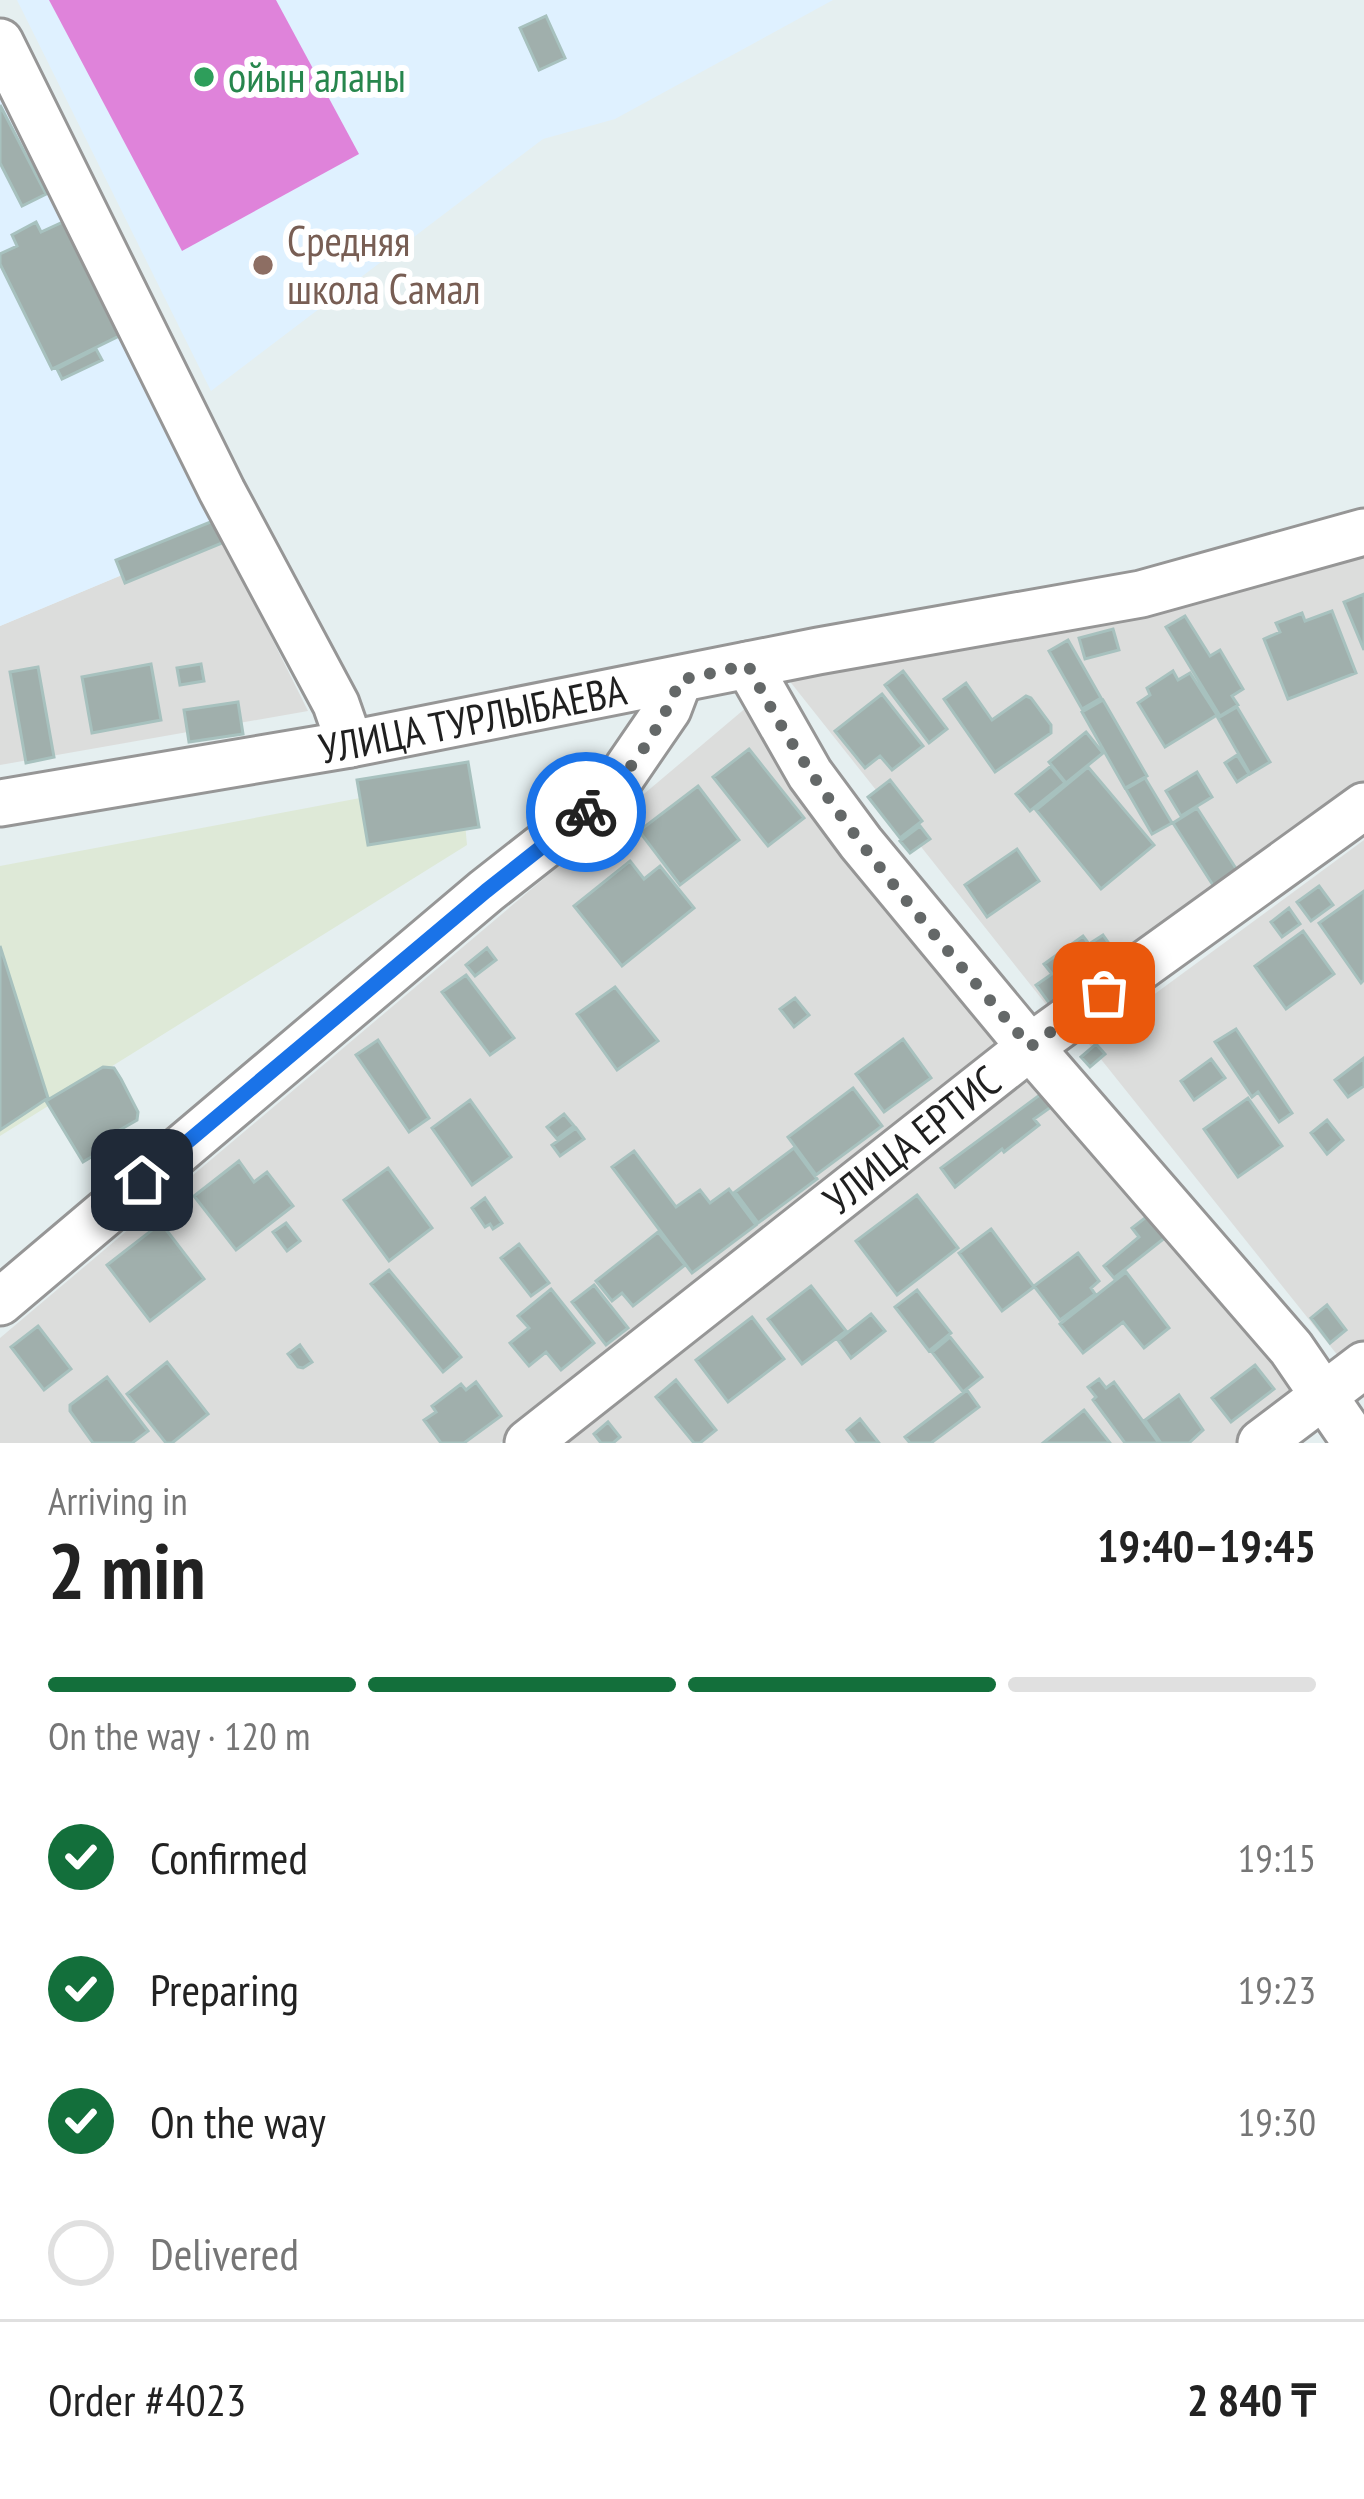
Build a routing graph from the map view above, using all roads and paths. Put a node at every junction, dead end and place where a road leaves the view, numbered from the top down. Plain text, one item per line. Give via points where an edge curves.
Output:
1 (0, 42) edge
2 (1364, 532) edge
3 (748, 665) junction
4 (680, 680) junction
5 (350, 744) junction
6 (0, 803) edge
7 (1364, 806) edge
8 (1030, 1047) junction
9 (0, 1302) edge
10 (1364, 1365) edge
11 (1325, 1394) junction
12 (529, 1443) edge
13 (1261, 1443) edge
14 (1356, 1443) edge

1 - 5 street
2 - 3 street, УЛИЦА ТУРЛЫБАЕВА via 1141,594
3 - 4 street, УЛИЦА ТУРЛЫБАЕВА
3 - 8 street via 822,792
4 - 5 street, УЛИЦА ТУРЛЫБАЕВА
4 - 9 street via 658,724 597,804
5 - 6 street, УЛИЦА ТУРЛЫБАЕВА
7 - 8 street, УЛИЦА ЕРТИС
8 - 11 street
8 - 12 street, УЛИЦА ЕРТИС
10 - 11 street
11 - 13 street
11 - 14 street

